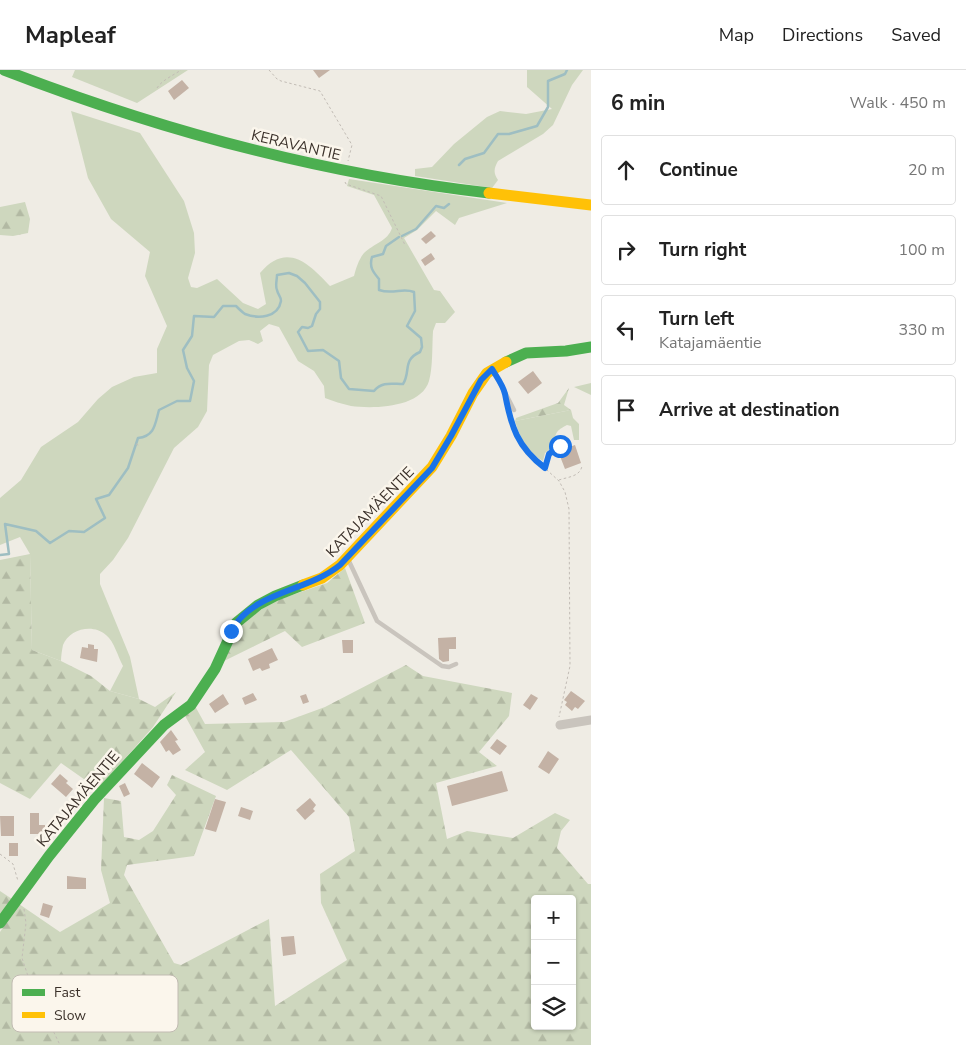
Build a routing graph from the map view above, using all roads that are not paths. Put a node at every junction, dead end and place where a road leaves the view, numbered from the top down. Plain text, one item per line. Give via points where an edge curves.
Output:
1 (4, 70) edge
2 (591, 205) edge
3 (591, 347) edge
4 (492, 369) junction
5 (514, 410) dead end
6 (347, 558) junction
7 (456, 664) dead end
8 (591, 720) edge
9 (560, 721) road end
10 (0, 923) edge

1 - 2 street, KERAVANTIE via 158,125 255,152 446,188
3 - 4 street, KATAJAMÄENTIE via 566,352 526,353
4 - 5 lane
4 - 6 street, KATAJAMÄENTIE via 481,380 432,468
6 - 7 lane via 376,621 442,666
6 - 10 street, KATAJAMÄENTIE via 330,574 275,596 236,623 215,669 191,705 164,725 94,800
8 - 9 street

